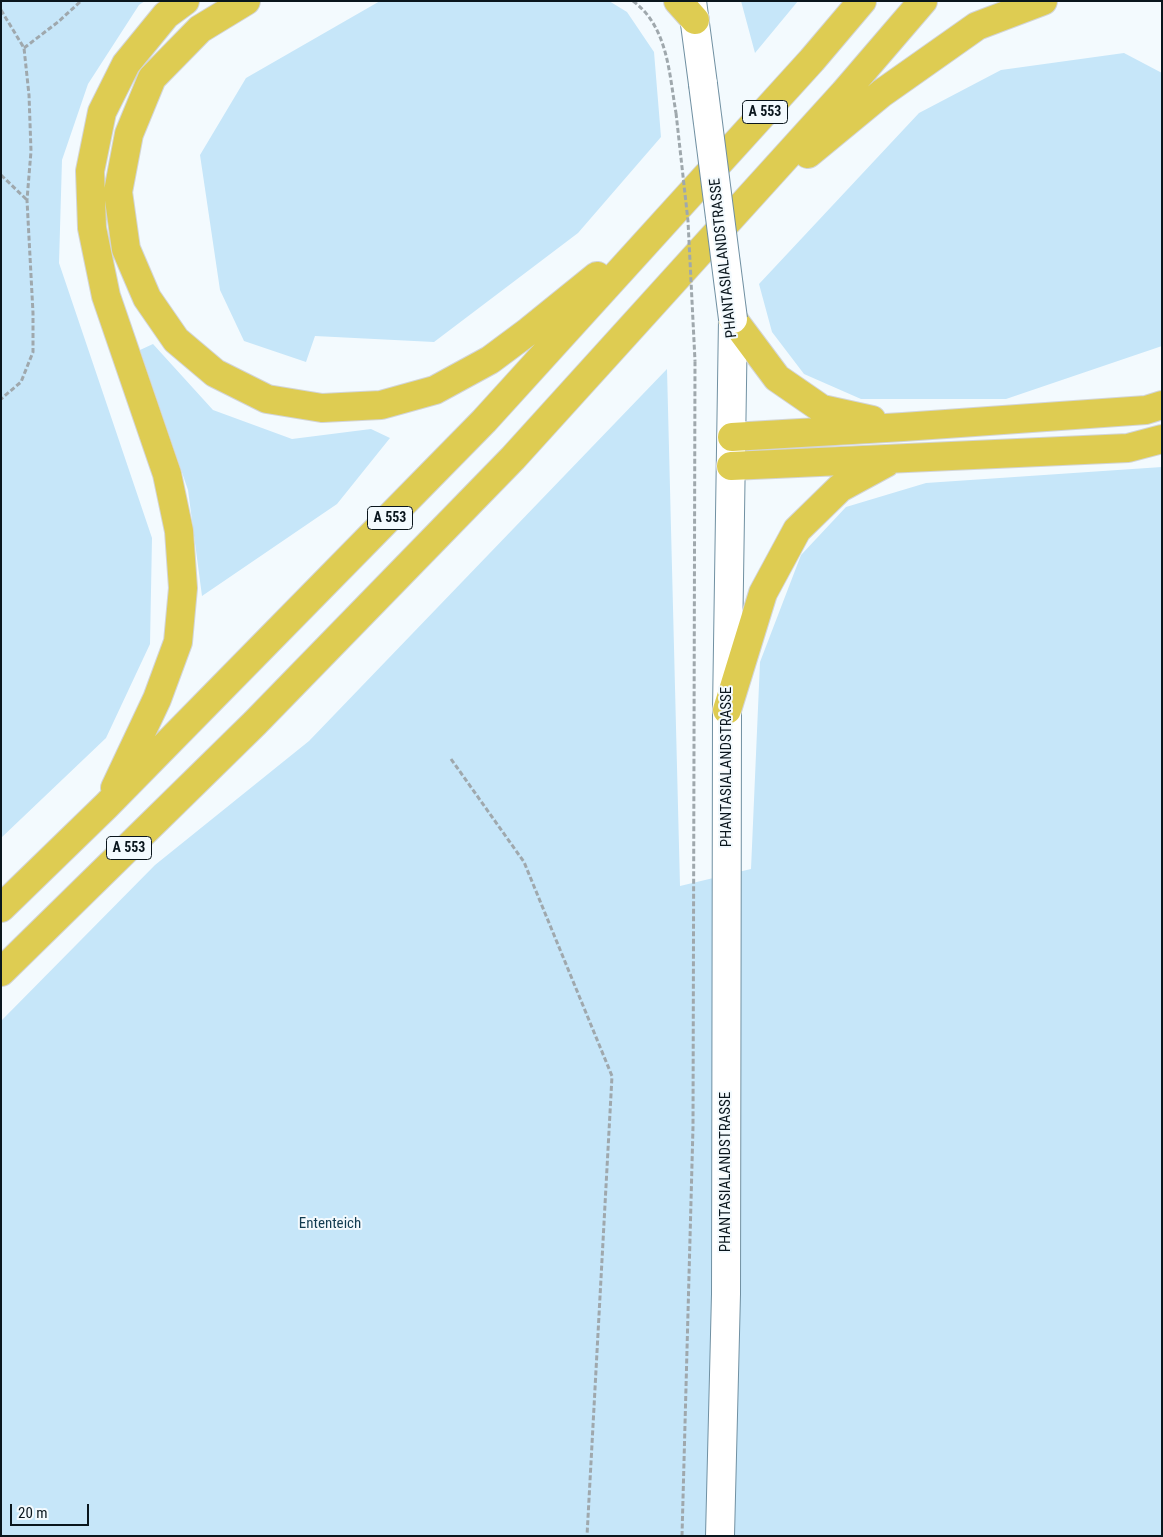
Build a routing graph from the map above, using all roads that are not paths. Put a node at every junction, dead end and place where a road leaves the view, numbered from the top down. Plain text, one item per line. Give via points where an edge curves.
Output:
1 (184, 1) edge
2 (246, 1) edge
3 (862, 1) edge
4 (923, 1) edge
5 (1043, 1) edge
6 (688, 8) edge
7 (733, 215) junction
8 (665, 222) junction
9 (733, 319) junction
10 (1162, 405) edge
11 (903, 427) junction
12 (732, 436) junction
13 (1162, 439) edge
14 (891, 460) junction
15 (731, 466) junction
16 (727, 710) junction
17 (106, 806) junction
18 (1, 908) edge
19 (1, 972) edge
20 (720, 1536) edge

1 - 17 highway via 166,15 126,64 102,112 90,171 92,228 106,296 167,474 179,532 183,588 178,642 157,699
2 - 8 highway via 200,29 152,78 129,134 118,192 126,249 147,298 176,340 215,373 267,398 322,408 382,405 435,390 490,360
3 - 8 highway, A 553
4 - 7 highway, A 553
5 - 7 highway via 976,26 882,93
6 - 9 main road, PHANTASIALANDSTRASSE, bridge via 703,84
7 - 19 highway, A 553 via 513,458 389,587
8 - 17 highway, A 553 via 484,421
9 - 11 highway via 777,378 822,409
9 - 12 main road, PHANTASIALANDSTRASSE
10 - 11 highway via 1146,410
11 - 12 highway
12 - 15 main road, PHANTASIALANDSTRASSE
13 - 14 highway via 1128,448
14 - 15 highway
14 - 16 highway via 840,488 797,530 763,592
15 - 16 main road, PHANTASIALANDSTRASSE
16 - 20 main road, PHANTASIALANDSTRASSE via 726,1294
17 - 18 highway, A 553

